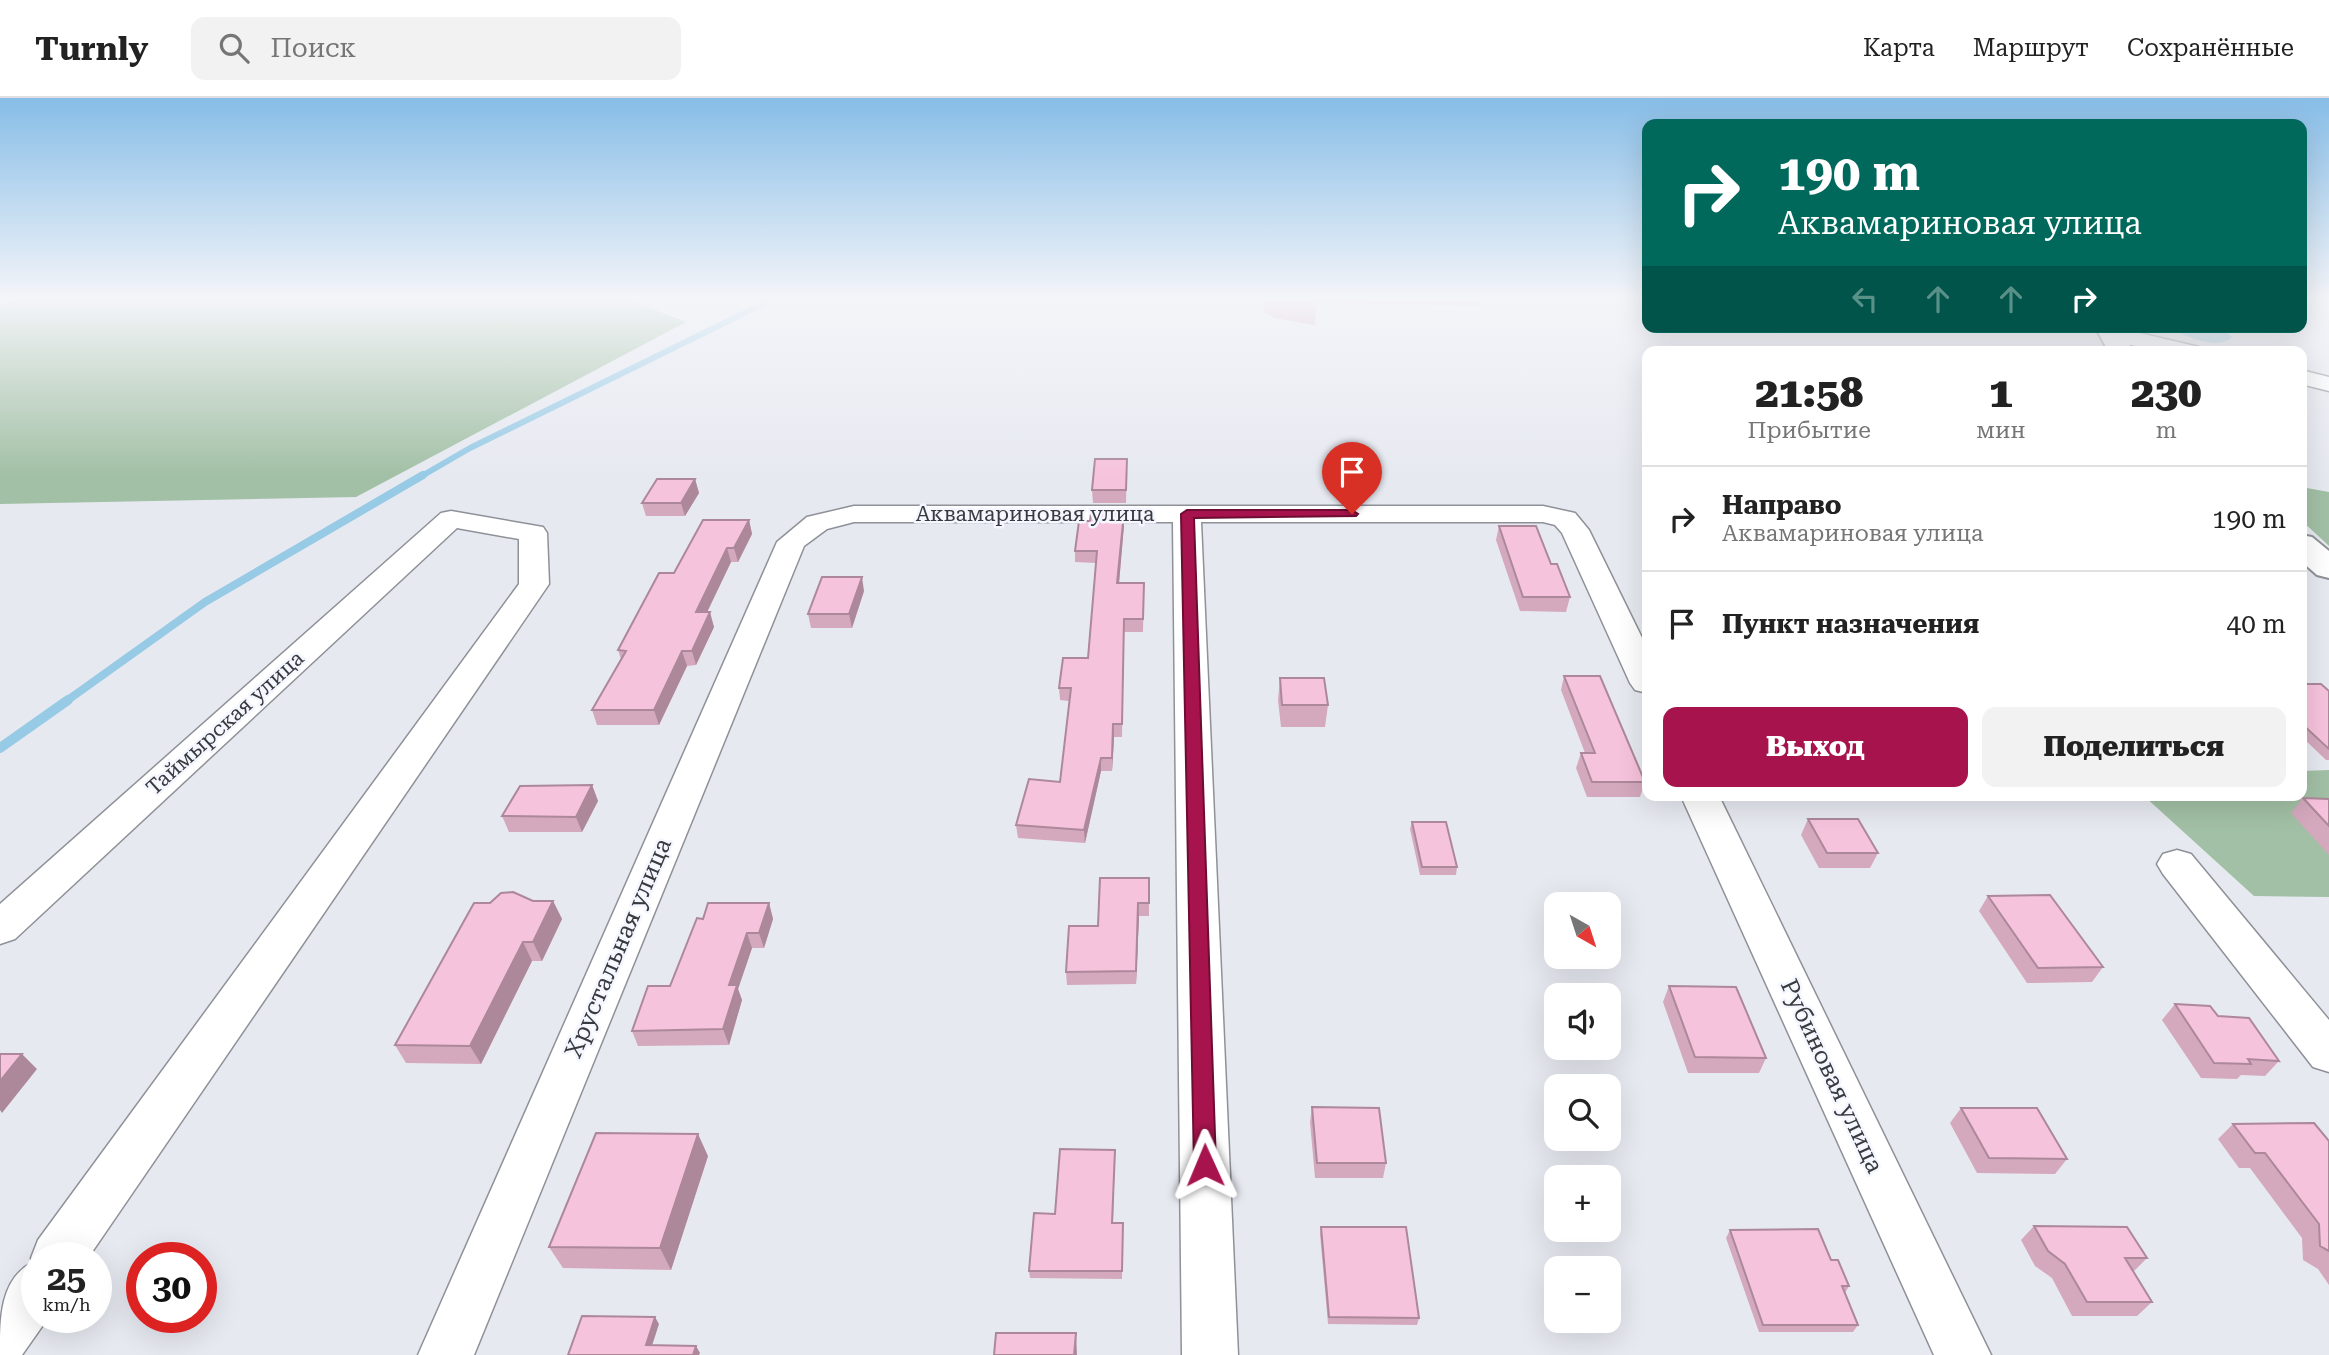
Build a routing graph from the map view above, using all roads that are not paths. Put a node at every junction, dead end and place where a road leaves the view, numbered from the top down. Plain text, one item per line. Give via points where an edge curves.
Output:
1 (2307, 378) edge
2 (2329, 384) edge
3 (1187, 514) junction
4 (791, 542) joint
5 (2307, 549) edge
6 (2329, 568) edge
7 (1642, 673) edge
8 (1702, 801) edge
9 (2177, 864) dead end
10 (0, 928) edge
11 (2329, 1053) edge
12 (68, 1242) edge
13 (21, 1309) edge
14 (0, 1339) edge
15 (446, 1355) edge
16 (1210, 1355) edge
17 (1963, 1355) edge

1 - 2 street
3 - 4 street, Аквамариновая улица via 854,514 817,523
3 - 7 street, Аквамариновая улица via 1543,514 1565,519
3 - 16 street
4 - 15 street, Хрустальная улица
5 - 6 main road
8 - 17 street, Рубиновая улица
9 - 11 street
10 - 12 street, Таймырская улица via 451,519 533,533 534,584
13 - 14 street

